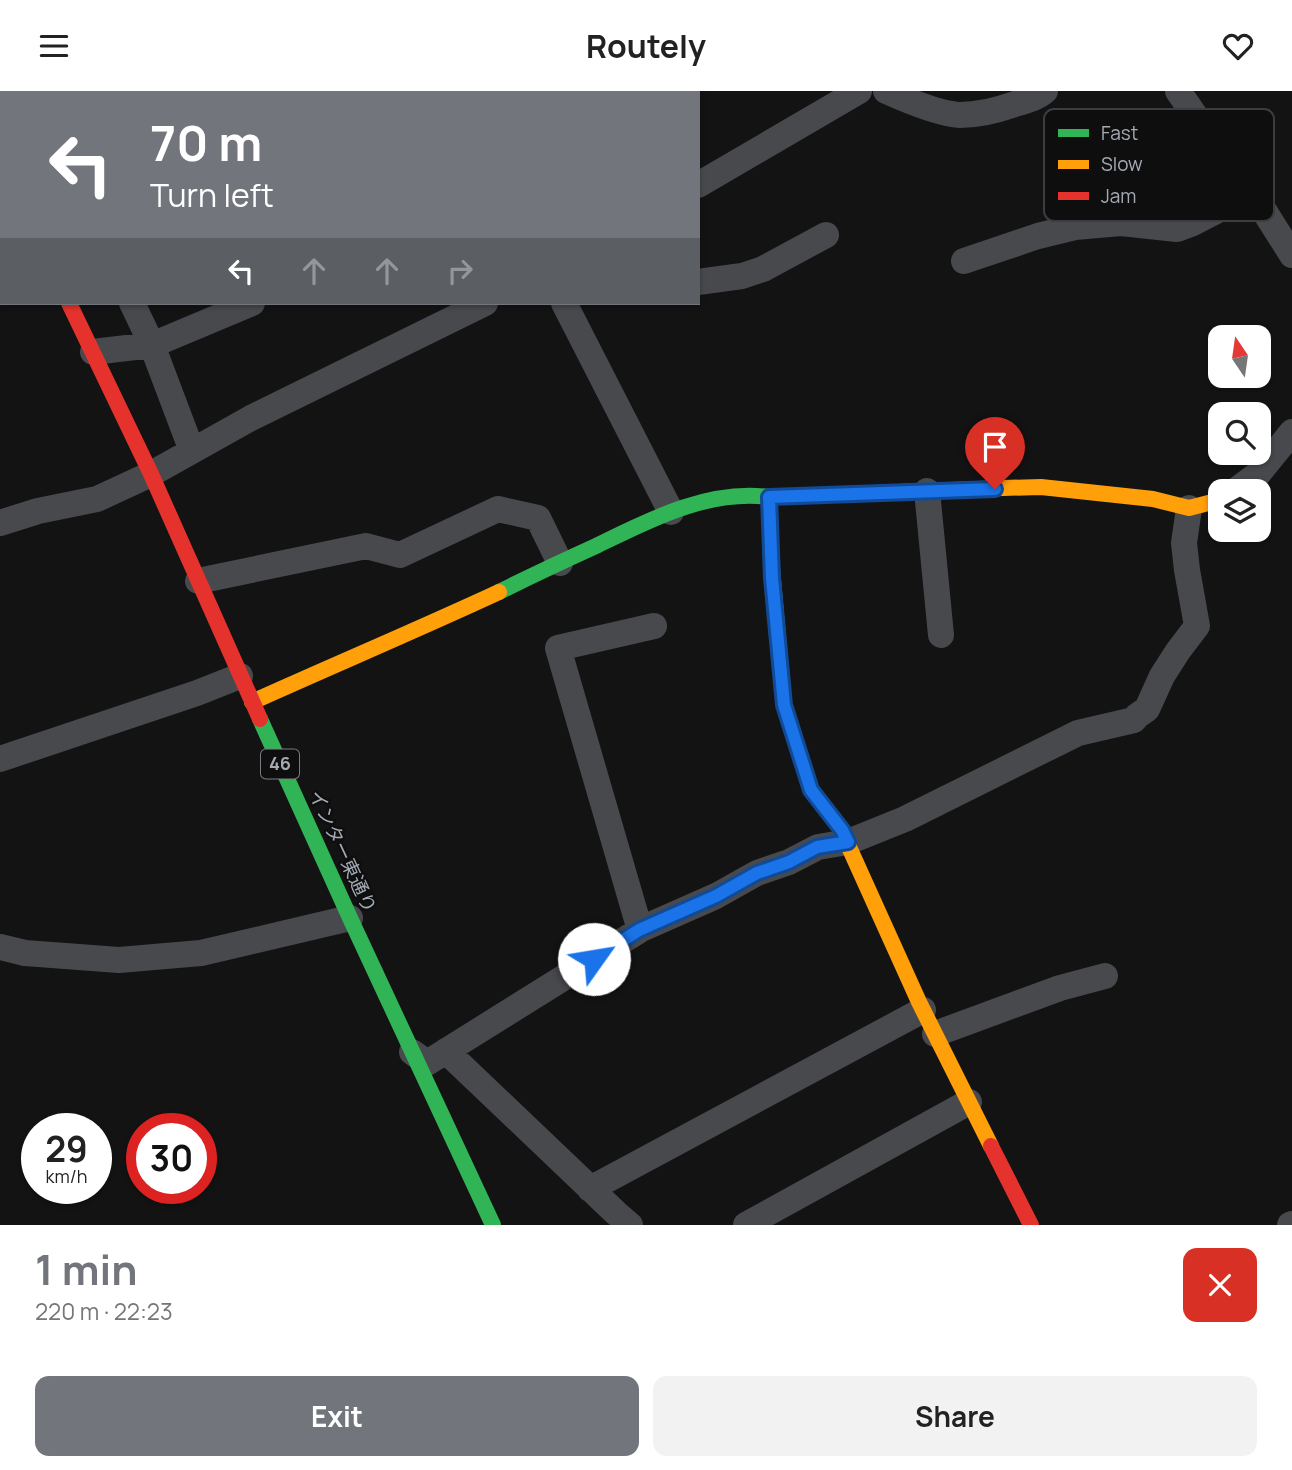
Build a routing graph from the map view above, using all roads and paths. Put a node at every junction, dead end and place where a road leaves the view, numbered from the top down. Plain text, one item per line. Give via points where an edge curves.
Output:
1 (859, 91) edge
2 (886, 91) edge
3 (1045, 91) edge
4 (1178, 91) edge
5 (1190, 109) edge
6 (700, 184) edge
7 (1198, 221) edge
8 (1271, 221) edge
9 (826, 235) dead end
10 (1292, 255) edge
11 (964, 261) dead end
12 (700, 282) edge
13 (70, 305) edge
14 (133, 305) edge
15 (247, 305) edge
16 (476, 305) edge
17 (565, 305) edge
18 (438, 313) edge
19 (152, 345) junction
20 (93, 352) junction
21 (1292, 432) edge
22 (192, 451) junction
23 (151, 474) junction
24 (1251, 479) edge
25 (927, 491) junction
26 (769, 497) junction
27 (1208, 503) edge
28 (1189, 508) junction
29 (671, 512) junction
30 (0, 523) edge
31 (560, 562) junction
32 (198, 581) junction
33 (654, 626) dead end
34 (942, 635) dead end
35 (240, 676) junction
36 (252, 702) junction
37 (0, 759) edge
38 (848, 842) junction
39 (350, 918) junction
40 (639, 930) junction
41 (0, 947) edge
42 (1105, 977) dead end
43 (923, 1010) junction
44 (935, 1034) junction
45 (446, 1051) junction
46 (412, 1052) junction
47 (969, 1102) junction
48 (590, 1189) junction
49 (493, 1225) edge
50 (630, 1225) edge
51 (746, 1225) edge
52 (1031, 1225) edge

1 - 6 street
2 - 3 street via 958,115 1010,106
4 - 5 street
7 - 11 street via 1177,229 1121,223 1074,226
8 - 10 street
9 - 12 street via 763,269
13 - 20 street, インター東通り / 46
14 - 19 street
15 - 19 street
16 - 18 street
17 - 29 street
18 - 22 street
19 - 20 street
19 - 22 street
20 - 23 street, インター東通り / 46
21 - 24 street
22 - 23 street
23 - 30 street via 97,499
23 - 32 street, インター東通り / 46
25 - 26 street
25 - 28 street via 1041,487 1153,499
25 - 34 street
26 - 29 street via 731,496
26 - 38 street via 784,705 811,790
27 - 28 street
28 - 38 street via 1184,543 1197,626 1147,709 1134,720 1078,733 905,819
29 - 31 street
31 - 32 street via 538,518 498,509 400,555 366,546
31 - 36 street
32 - 35 street, インター東通り / 46
33 - 40 street via 558,648
35 - 36 street, インター東通り / 46
35 - 37 street
36 - 39 street, インター東通り / 46
38 - 40 street via 817,847
38 - 43 street
39 - 41 street via 201,953 119,960
39 - 46 street, インター東通り / 46
40 - 45 street
42 - 44 street via 1060,988
43 - 44 street
43 - 48 street
44 - 47 street
45 - 46 street via 426,1063
45 - 48 street
46 - 49 street, インター東通り / 46
47 - 51 street
47 - 52 street
48 - 50 street

